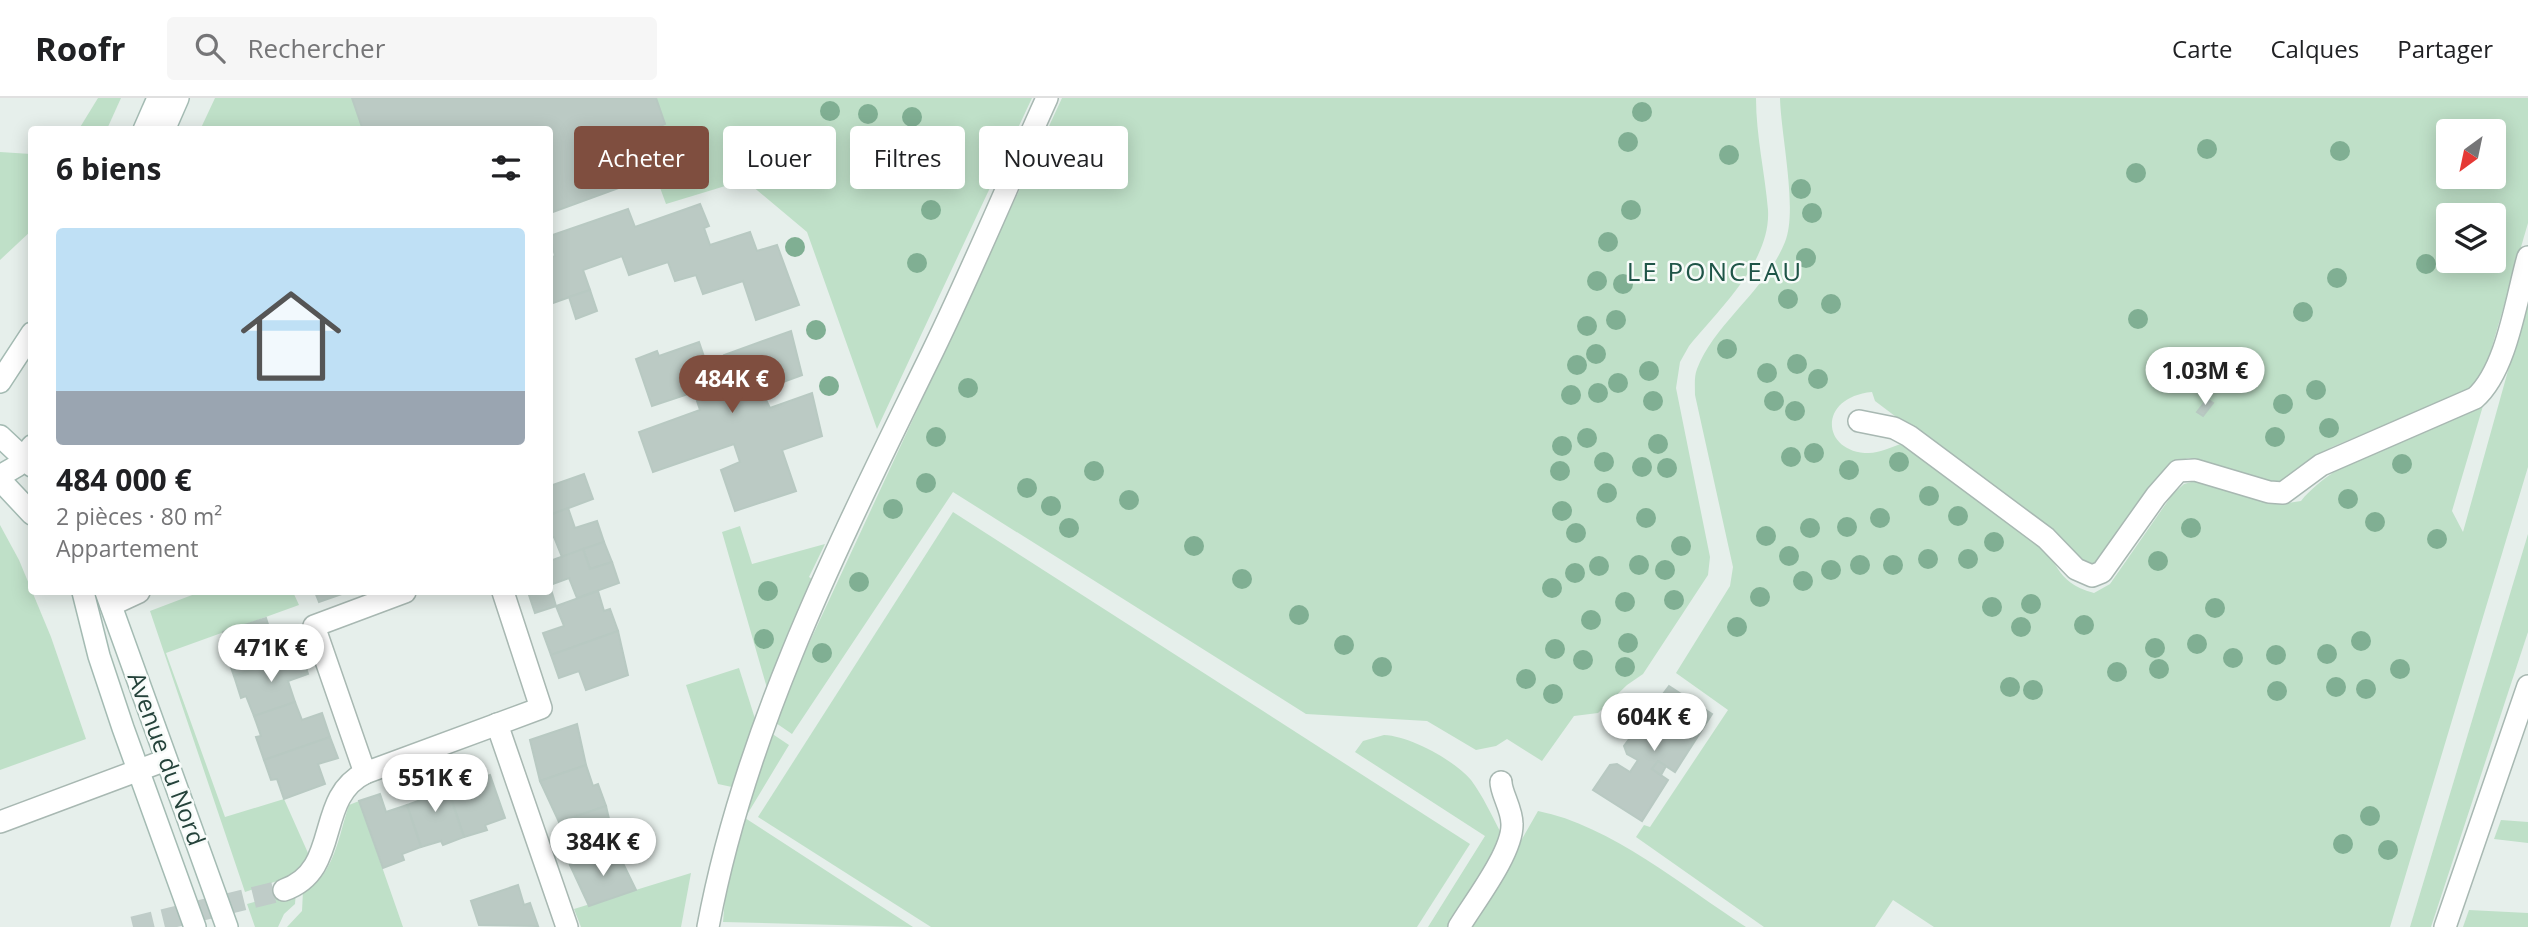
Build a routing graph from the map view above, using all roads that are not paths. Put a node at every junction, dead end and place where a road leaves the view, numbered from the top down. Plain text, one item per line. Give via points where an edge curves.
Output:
1 (158, 98) edge
2 (178, 98) edge
3 (1047, 98) edge
4 (146, 126) edge
5 (166, 126) edge
6 (2528, 257) edge
7 (28, 339) edge
8 (0, 382) edge
9 (1859, 421) dead end
10 (0, 436) edge
11 (28, 456) edge
12 (28, 458) edge
13 (0, 478) edge
14 (28, 510) edge
15 (84, 595) edge
16 (397, 595) edge
17 (504, 595) edge
18 (108, 598) edge
19 (2528, 686) edge
20 (497, 724) junction
21 (166, 760) junction
22 (139, 771) junction
23 (365, 773) junction
24 (1502, 782) dead end
25 (0, 822) edge
26 (284, 890) tunnel mouth
27 (195, 927) edge
28 (227, 927) edge
29 (566, 927) edge
30 (708, 927) edge
31 (1459, 927) edge
32 (2445, 927) edge

1 - 4 street
2 - 5 street
3 - 30 street via 929,360 856,506 764,723 719,867
6 - 9 street via 2500,360 2488,387 2475,398 2321,465 2283,493 2195,470 2178,471 2102,572 2092,576 2076,569 2046,538 1909,436
7 - 8 street
10 - 11 street
12 - 13 street
13 - 14 street
15 - 22 street, Avenue du Nord via 99,656
16 - 23 street via 314,626
17 - 20 street via 541,708
18 - 21 street, Avenue du Nord
19 - 32 street
20 - 23 street
20 - 29 street
21 - 22 street
21 - 28 street, Avenue du Nord
22 - 25 street
22 - 27 street, Avenue du Nord
23 - 26 street via 341,791 316,869
24 - 31 street via 1512,832

